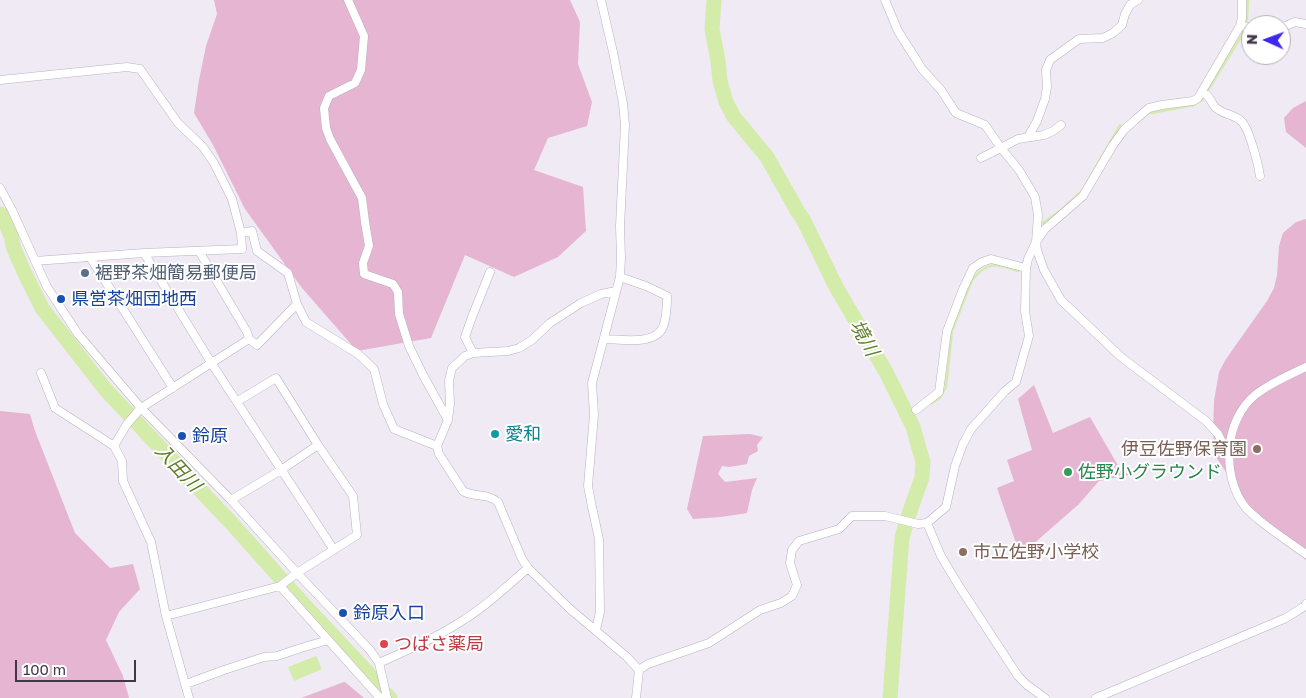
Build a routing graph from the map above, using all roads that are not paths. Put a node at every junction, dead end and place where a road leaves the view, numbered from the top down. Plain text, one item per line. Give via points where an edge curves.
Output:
1 (348, 0) edge
2 (601, 0) edge
3 (885, 0) edge
4 (1138, 0) edge
5 (1242, 0) edge
6 (1242, 15) edge
7 (1291, 24) edge
8 (1306, 24) edge
9 (1241, 34) edge
10 (0, 80) edge
11 (1205, 93) junction
12 (1061, 125) dead end
13 (1028, 137) junction
14 (1001, 148) junction
15 (981, 158) dead end
16 (1260, 176) dead end
17 (0, 188) edge
18 (241, 233) junction
19 (1036, 242) junction
20 (199, 251) junction
21 (144, 253) junction
22 (90, 257) junction
23 (34, 261) junction
24 (1026, 268) junction
25 (490, 272) dead end
26 (620, 277) junction
27 (616, 291) junction
28 (297, 304) junction
29 (604, 339) junction
30 (249, 340) junction
31 (473, 353) junction
32 (212, 364) junction
33 (1306, 367) edge
34 (41, 373) dead end
35 (173, 388) junction
36 (238, 401) junction
37 (141, 408) junction
38 (916, 410) dead end
39 (448, 420) junction
40 (318, 445) junction
41 (114, 446) junction
42 (438, 446) junction
43 (1229, 456) junction
44 (281, 470) junction
45 (231, 500) junction
46 (927, 523) junction
47 (334, 550) junction
48 (1306, 554) edge
49 (528, 568) junction
50 (294, 576) junction
51 (282, 585) junction
52 (1306, 604) edge
53 (166, 616) junction
54 (596, 630) junction
55 (328, 640) junction
56 (380, 664) junction
57 (639, 670) junction
58 (186, 684) junction
59 (189, 698) edge
60 (380, 698) edge
61 (387, 698) edge
62 (636, 698) edge
63 (1045, 698) edge
64 (1096, 698) edge

1 - 39 street via 364,36 361,70 355,83 329,96 324,108 326,128 362,198 369,246 363,263 364,274 393,284 398,292 399,314 409,346
2 - 26 street via 625,125
3 - 14 street via 898,31 956,113 984,125
4 - 13 street via 1130,5 1122,25 1113,33 1103,38 1080,39 1050,60 1046,70 1045,99
5 - 6 street
7 - 8 street
9 - 11 street
10 - 18 street via 127,67 140,69 178,123 214,162 232,199
11 - 16 street via 1215,107 1244,125 1257,157
11 - 19 street via 1193,101 1149,108 1135,120 1113,145 1083,196 1045,229
12 - 13 street via 1044,135
13 - 14 street
14 - 15 street
14 - 19 street via 1035,197 1038,215
17 - 23 street
18 - 20 street via 242,249
18 - 28 street via 252,231 257,251 288,273
19 - 24 street
19 - 43 street via 1044,270 1061,300 1121,357 1206,421 1218,434
20 - 21 street
20 - 30 street via 248,332
21 - 22 street
21 - 32 street
22 - 23 street
22 - 35 street
23 - 37 street via 78,334
24 - 38 street via 991,259 972,268 947,331 939,392
24 - 46 street via 1029,336 1016,382 971,428 955,466 946,507
25 - 31 street via 465,337
26 - 27 street
26 - 29 street via 667,296 666,315 662,329 655,337 645,340
27 - 29 street
27 - 31 street via 581,302 519,348
28 - 30 street via 257,345
28 - 42 street via 306,322 358,354 374,369 383,404 394,429
29 - 54 street via 592,383 594,416 588,486 599,539 600,612
30 - 32 street
31 - 39 street via 452,368
32 - 35 street
32 - 36 street
33 - 43 street via 1266,387 1245,406 1236,421
34 - 41 street via 55,408
35 - 37 street
36 - 40 street via 276,378
36 - 44 street
37 - 41 street
37 - 45 street
39 - 42 street
40 - 44 street
40 - 47 street via 353,496 357,536
41 - 53 street via 122,461 126,490 151,542
42 - 49 street via 439,454 463,491 486,495 498,502
43 - 48 street via 1232,482 1246,509
44 - 45 street
44 - 47 street
45 - 50 street
46 - 57 street via 918,524 886,516 852,516 838,529 799,541 792,550 790,563 797,585 792,596 760,610 709,643
46 - 63 street via 941,556 1018,676
47 - 50 street
49 - 54 street
49 - 56 street via 466,619
50 - 51 street
50 - 56 street via 370,650
51 - 53 street
51 - 55 street
52 - 64 street via 1286,618
53 - 58 street
54 - 57 street
55 - 58 street via 264,657
55 - 60 street
56 - 61 street
57 - 62 street
58 - 59 street

